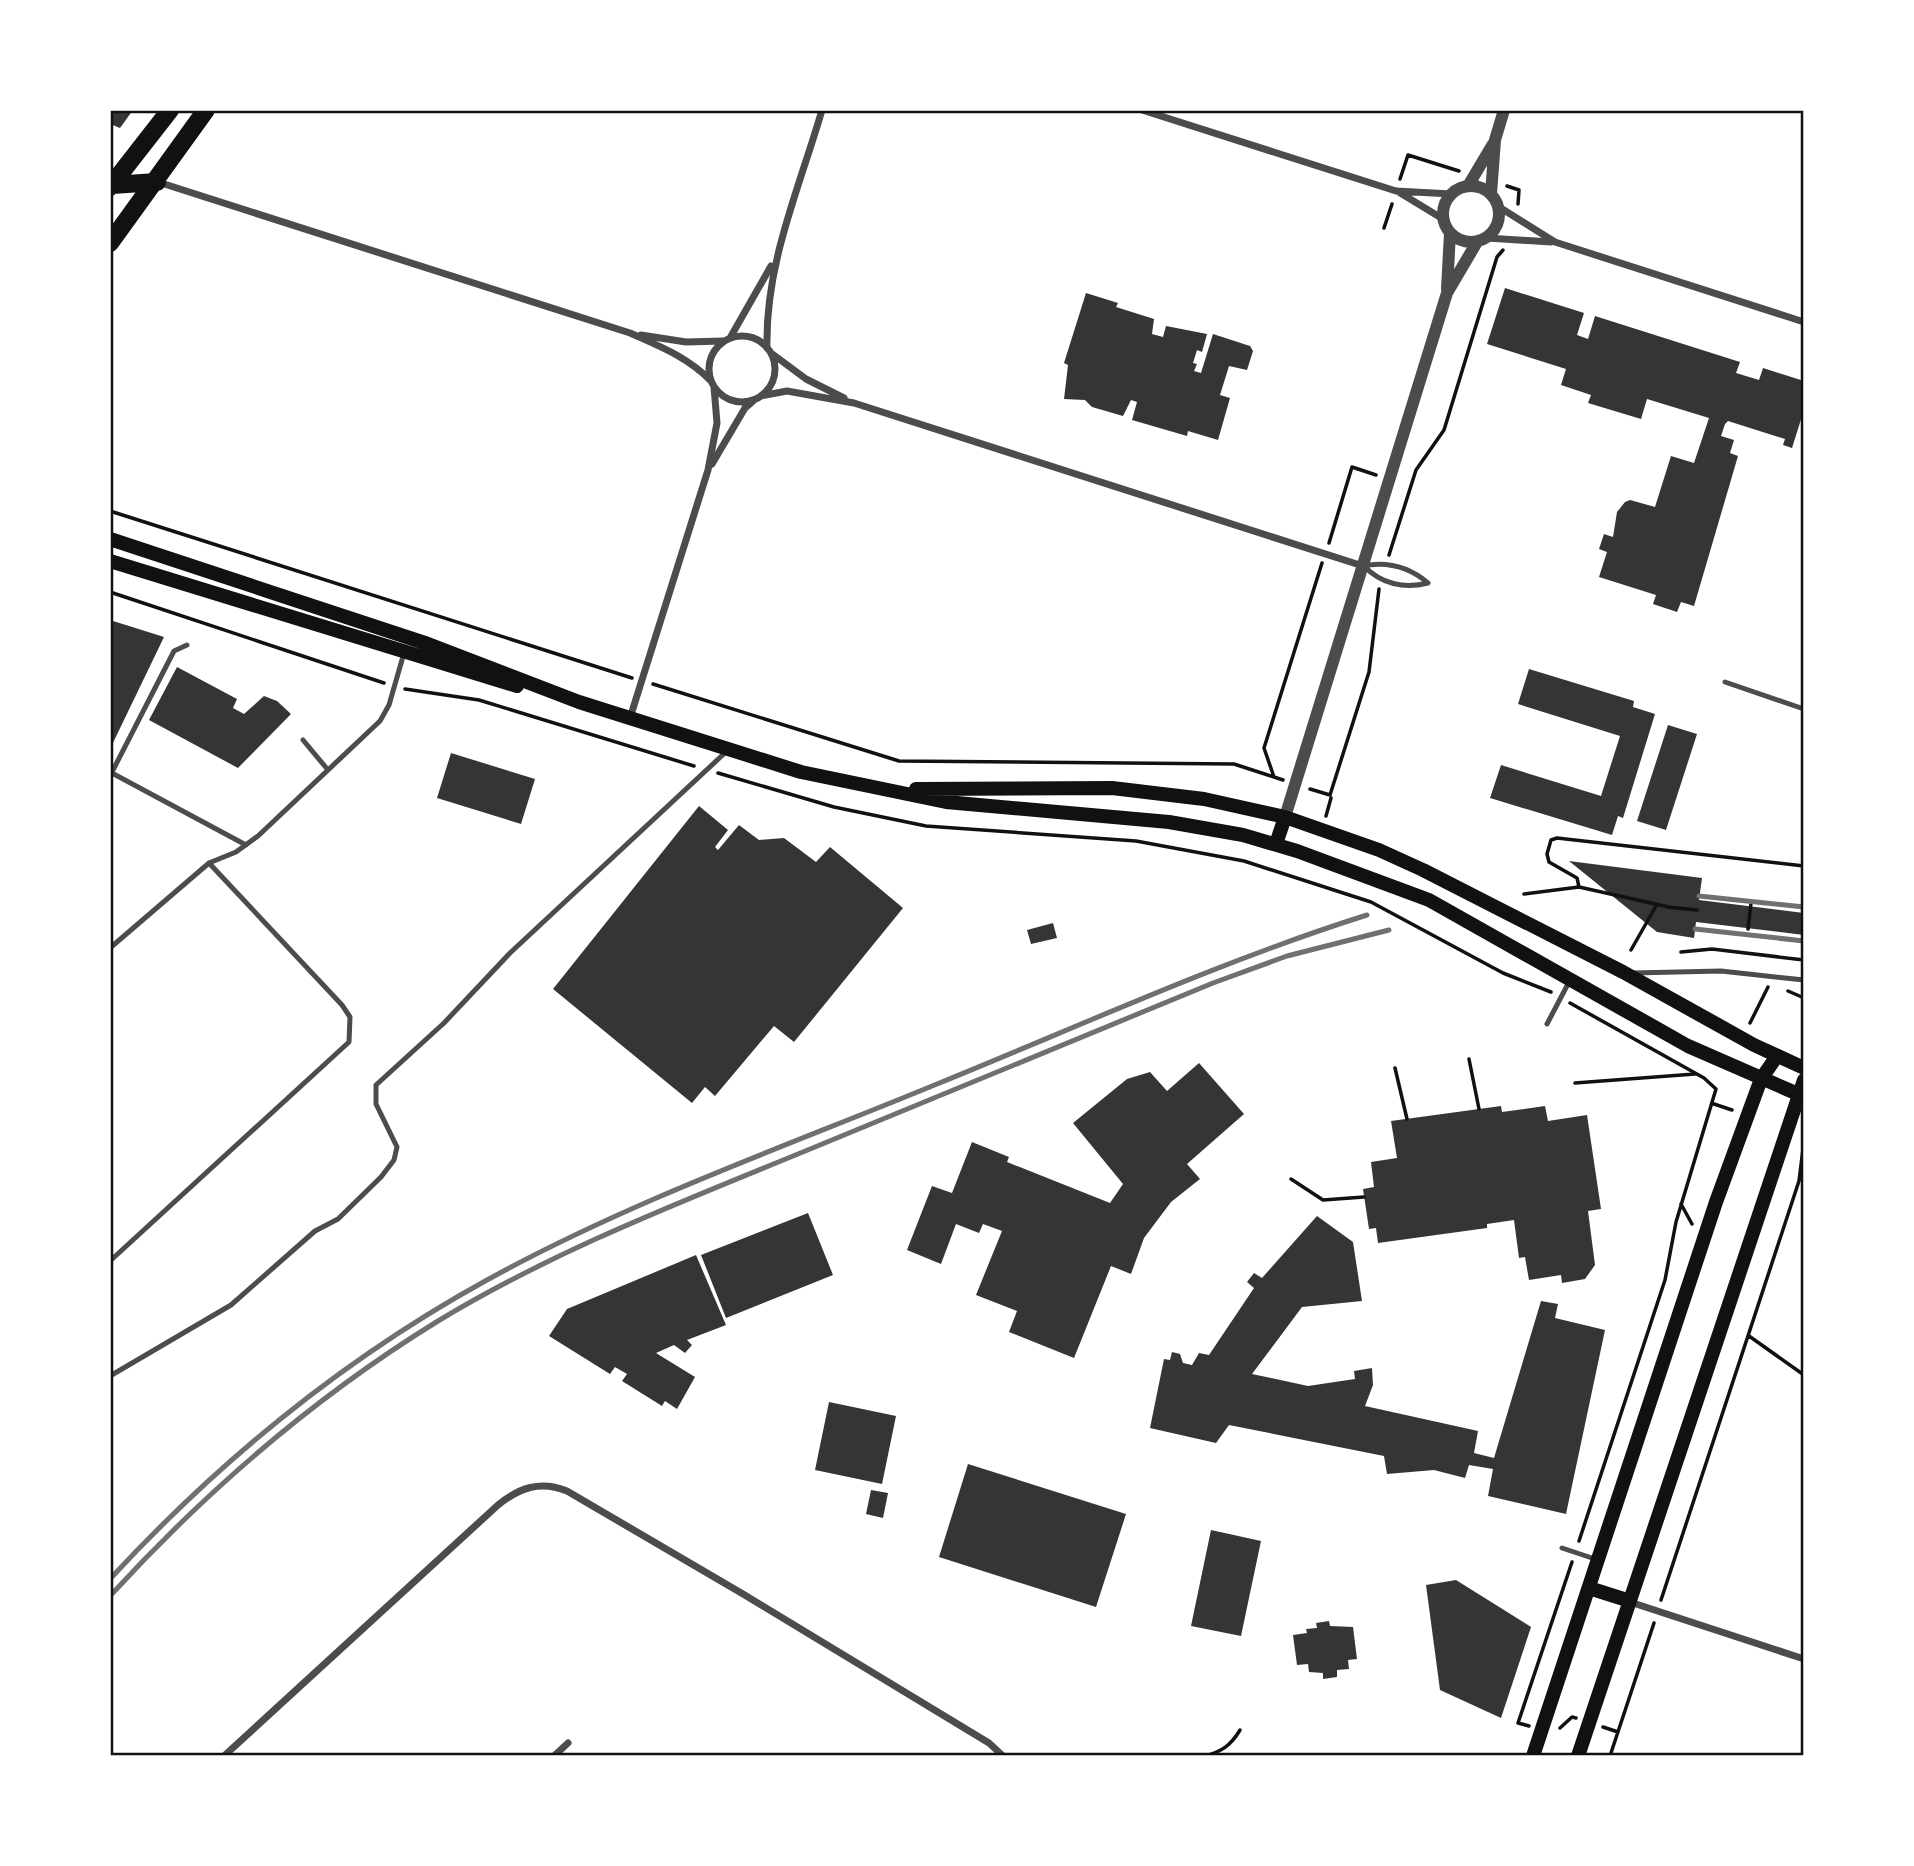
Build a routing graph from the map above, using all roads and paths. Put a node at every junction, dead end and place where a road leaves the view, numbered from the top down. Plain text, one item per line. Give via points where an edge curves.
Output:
1 (170, 110) edge
2 (206, 110) edge
3 (1142, 110) edge
4 (1504, 110) edge
5 (822, 111) edge
6 (1495, 140) junction
7 (122, 167) junction
8 (157, 182) junction
9 (111, 185) edge
10 (1468, 186) junction
11 (1396, 191) junction
12 (1451, 194) junction
13 (1491, 194) junction
14 (1499, 207) junction
15 (1443, 219) junction
16 (1450, 233) junction
17 (1482, 240) junction
18 (1555, 242) junction
19 (110, 243) edge
20 (775, 259) junction
21 (1447, 293) junction
22 (1804, 322) edge
23 (630, 333) junction
24 (726, 340) junction
25 (769, 350) junction
26 (712, 384) junction
27 (757, 398) junction
28 (854, 403) junction
29 (1352, 467) dead end
30 (708, 470) junction
31 (110, 511) edge
32 (110, 539) edge
33 (1325, 554) junction
34 (110, 561) edge
35 (1363, 565) junction
36 (1381, 579) junction
37 (408, 637) junction
38 (187, 645) dead end
39 (404, 652) junction
40 (642, 681) junction
41 (1725, 682) dead end
42 (579, 702) junction
43 (1804, 709) edge
44 (630, 718) junction
45 (303, 740) dead end
46 (728, 750) junction
47 (328, 769) junction
48 (111, 773) edge
49 (1274, 777) junction
50 (1295, 784) junction
51 (865, 787) junction
52 (1285, 817) junction
53 (1276, 844) junction
54 (246, 845) junction
55 (209, 863) junction
56 (1804, 866) edge
57 (1579, 887) junction
58 (1524, 894) dead end
59 (1751, 902) dead end
60 (1656, 905) junction
61 (1669, 907) dead end
62 (1697, 910) dead end
63 (1748, 929) dead end
64 (110, 948) edge
65 (1631, 950) dead end
66 (1681, 951) dead end
67 (1804, 960) edge
68 (1623, 972) junction
69 (1571, 979) junction
70 (1804, 980) edge
71 (1776, 987) dead end
72 (1784, 988) dead end
73 (1804, 998) edge
74 (1750, 1023) dead end
75 (1547, 1024) dead end
76 (1777, 1056) junction
77 (1469, 1059) dead end
78 (1395, 1068) dead end
79 (1804, 1068) edge
80 (1697, 1074) dead end
81 (1761, 1079) junction
82 (1575, 1083) dead end
83 (1716, 1089) dead end
84 (1802, 1090) edge
85 (1479, 1109) dead end
86 (1407, 1119) dead end
87 (1804, 1141) edge
88 (1291, 1179) dead end
89 (1364, 1197) dead end
90 (110, 1261) edge
91 (1749, 1336) junction
92 (1804, 1375) edge
93 (110, 1376) edge
94 (1562, 1548) dead end
95 (1575, 1553) junction
96 (1598, 1560) junction
97 (1589, 1588) junction
98 (1629, 1601) junction
99 (1658, 1611) junction
100 (1804, 1659) edge
101 (1240, 1730) dead end
102 (1541, 1730) junction
103 (568, 1743) dead end
104 (224, 1756) edge
105 (554, 1756) edge
106 (1003, 1756) edge
107 (1204, 1756) edge
108 (1533, 1756) edge
109 (1578, 1756) edge
110 (1610, 1756) edge

1 - 7 main road
2 - 8 main road
3 - 11 street
4 - 6 street
5 - 20 street
6 - 10 street
6 - 13 street
7 - 8 main road
7 - 9 main road
8 - 9 main road
8 - 19 main road
8 - 23 street
10 - 12 street
10 - 13 street
11 - 12 street
11 - 15 street
12 - 15 street
13 - 14 street
14 - 17 street via 1498,224
14 - 18 street
15 - 16 street
16 - 17 street via 1467,243
16 - 21 street
17 - 18 street
17 - 21 street
18 - 22 street
20 - 24 street
20 - 25 street via 768,306
21 - 35 street
23 - 24 street via 686,342
23 - 26 street via 680,356
24 - 25 street via 751,337
24 - 26 street via 709,359
25 - 27 street via 774,361 773,380
25 - 28 street via 806,379
26 - 27 street via 731,401
26 - 30 street via 717,423
27 - 28 street via 787,391
27 - 30 street via 745,408
28 - 33 street
29 - 33 path
30 - 40 street
31 - 40 path
32 - 37 main road
33 - 35 street
33 - 49 path via 1264,748
34 - 39 main road
35 - 36 lane
35 - 36 lane via 1381,562 1415,572 1428,583 1408,588
35 - 50 street
36 - 50 path via 1369,673 1330,795
37 - 39 lane
37 - 42 main road
38 - 48 lane via 174,651
39 - 42 main road
39 - 47 lane via 386,713
40 - 44 street
40 - 49 path via 899,761 1234,764
41 - 43 lane
42 - 44 main road
44 - 46 main road
45 - 47 lane
46 - 51 main road
46 - 93 lane via 376,1085 376,1104 397,1147 381,1177 338,1219 315,1231 231,1306
47 - 54 lane
48 - 54 lane
49 - 50 path
50 - 52 street
51 - 52 main road via 1112,788 1204,799
51 - 53 main road via 985,807 1169,822
52 - 53 main road
52 - 68 main road via 1423,870
53 - 69 main road via 1429,900
54 - 55 lane
55 - 64 lane
55 - 90 lane via 342,1005 349,1017 349,1042
56 - 57 path via 1551,840 1549,862 1577,878
57 - 58 path
57 - 60 path
59 - 63 path
60 - 61 path
60 - 62 path
60 - 65 path
66 - 67 path via 1712,949
68 - 70 lane via 1721,971
68 - 76 main road
69 - 75 lane
69 - 81 main road via 1688,1046
71 - 74 path via 1769,986
72 - 73 path
76 - 79 main road
76 - 81 main road
77 - 85 path
78 - 86 path
80 - 82 path
81 - 84 main road
81 - 96 main road
83 - 95 path via 1665,1280
84 - 98 main road
87 - 91 path via 1799,1181
88 - 89 path via 1323,1200
91 - 92 path
91 - 99 path
94 - 95 lane
95 - 96 lane
95 - 102 path via 1518,1723
96 - 97 main road
97 - 98 main road
97 - 102 main road
98 - 99 street
98 - 109 main road
99 - 100 street
99 - 110 path
101 - 107 path via 1232,1743
102 - 108 main road
103 - 105 street
104 - 106 street via 498,1505 513,1493 537,1486 567,1492 638,1532

